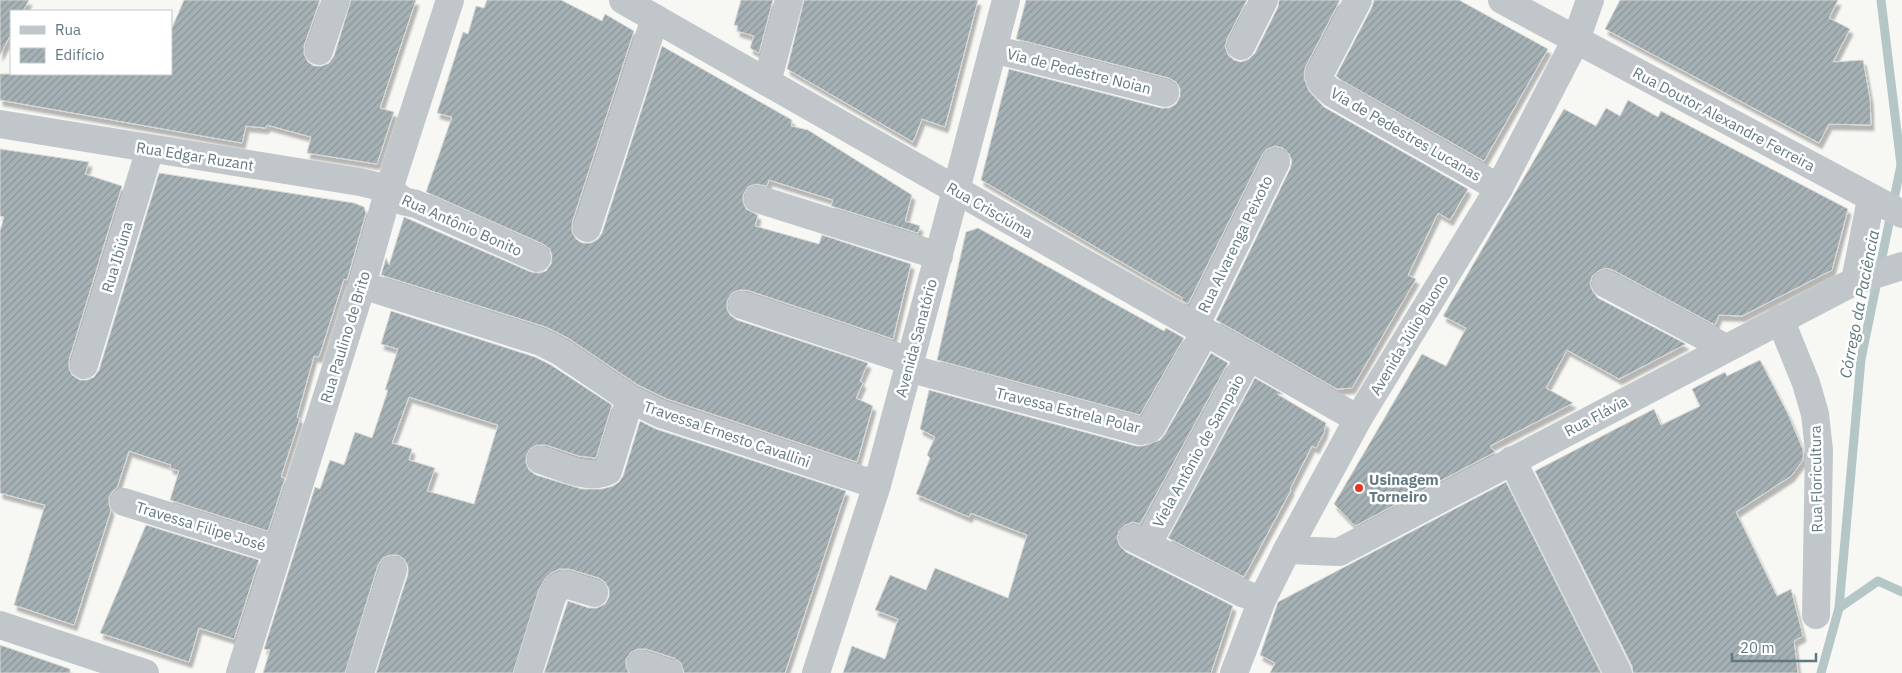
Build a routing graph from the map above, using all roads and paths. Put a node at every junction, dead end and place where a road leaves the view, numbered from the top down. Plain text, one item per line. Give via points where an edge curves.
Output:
1 (336, 0) edge
2 (450, 0) edge
3 (623, 0) edge
4 (789, 0) edge
5 (1006, 0) edge
6 (1264, 0) edge
7 (1358, 0) edge
8 (1502, 0) edge
9 (1590, 0) edge
10 (654, 18) junction
11 (1576, 40) junction
12 (1241, 46) dead end
13 (993, 49) junction
14 (319, 51) dead end
15 (767, 82) junction
16 (1165, 93) dead end
17 (0, 124) edge
18 (150, 149) junction
19 (1276, 162) dead end
20 (1499, 188) junction
21 (389, 189) junction
22 (956, 190) junction
23 (758, 198) dead end
24 (1884, 205) edge
25 (587, 228) dead end
26 (939, 256) junction
27 (537, 258) dead end
28 (1902, 266) edge
29 (1858, 280) junction
30 (1606, 284) dead end
31 (362, 285) junction
32 (742, 305) dead end
33 (1780, 319) junction
34 (1200, 329) junction
35 (1726, 348) junction
36 (1249, 357) junction
37 (84, 365) dead end
38 (909, 365) junction
39 (630, 400) junction
40 (1358, 419) junction
41 (541, 460) dead end
42 (1512, 460) junction
43 (877, 485) junction
44 (124, 502) dead end
45 (278, 550) junction
46 (1287, 550) junction
47 (393, 570) dead end
48 (594, 593) dead end
49 (1262, 600) junction
50 (1816, 615) dead end
51 (0, 625) edge
52 (641, 664) dead end
53 (145, 673) edge
54 (240, 673) edge
55 (360, 673) edge
56 (528, 673) edge
57 (669, 673) edge
58 (816, 673) edge
59 (1234, 673) edge
60 (1618, 673) edge

1 - 14 street
2 - 21 street, Rua Paulino de Brito
3 - 10 street, Rua Crisciúma
4 - 15 street
5 - 13 street, Avenida Sanatório
6 - 12 street
7 - 20 street, Via de Pedestres Lucanas via 1319,75 1323,85
8 - 11 street, Rua Doutor Alexandre Ferreira
9 - 11 street, Avenida Júlio Buono
10 - 15 street, Rua Crisciúma
10 - 25 street
11 - 20 street, Avenida Júlio Buono
11 - 24 street, Rua Doutor Alexandre Ferreira
13 - 16 street, Via de Pedestre Noian
13 - 22 street, Avenida Sanatório
15 - 22 street, Rua Crisciúma
17 - 18 street, Rua Edgar Ruzant
18 - 21 street, Rua Edgar Ruzant
18 - 37 street, Rua Ibiúna
19 - 34 street, Rua Alvarenga Peixoto
20 - 40 street, Avenida Júlio Buono
21 - 27 street, Rua Antônio Bonito via 403,201
21 - 31 street, Rua Paulino de Brito
22 - 26 street, Avenida Sanatório
22 - 34 street, Rua Crisciúma
23 - 26 street
24 - 29 street, Rua Doutor Alexandre Ferreira
26 - 38 street, Avenida Sanatório
28 - 29 street, Rua Flávia
29 - 33 street, Rua Flávia
30 - 35 street
31 - 39 street, Travessa Ernesto Cavallini via 541,342
31 - 45 street, Rua Paulino de Brito
32 - 38 street, Travessa Estrela Polar
33 - 35 street, Rua Flávia
33 - 50 street, Rua Floricultura via 1806,383 1816,423 1819,459
34 - 36 street, Rua Crisciúma
34 - 38 street, Travessa Estrela Polar via 1152,426 1144,431
35 - 42 street, Rua Flávia
36 - 40 street, Rua Crisciúma
36 - 49 street, Viela Antônio de Sampaio via 1140,541
38 - 43 street, Avenida Sanatório
39 - 41 street via 608,471 590,475
39 - 43 street, Travessa Ernesto Cavallini via 661,414
40 - 46 street, Avenida Júlio Buono
42 - 46 street, Rua Flávia via 1339,552
42 - 60 street
43 - 58 street, Avenida Sanatório
44 - 45 street, Travessa Filipe José
45 - 54 street, Rua Paulino de Brito
46 - 49 street, Avenida Júlio Buono
47 - 55 street
48 - 56 street via 565,584 558,587
49 - 59 street, Avenida Júlio Buono
51 - 53 street
52 - 57 street

